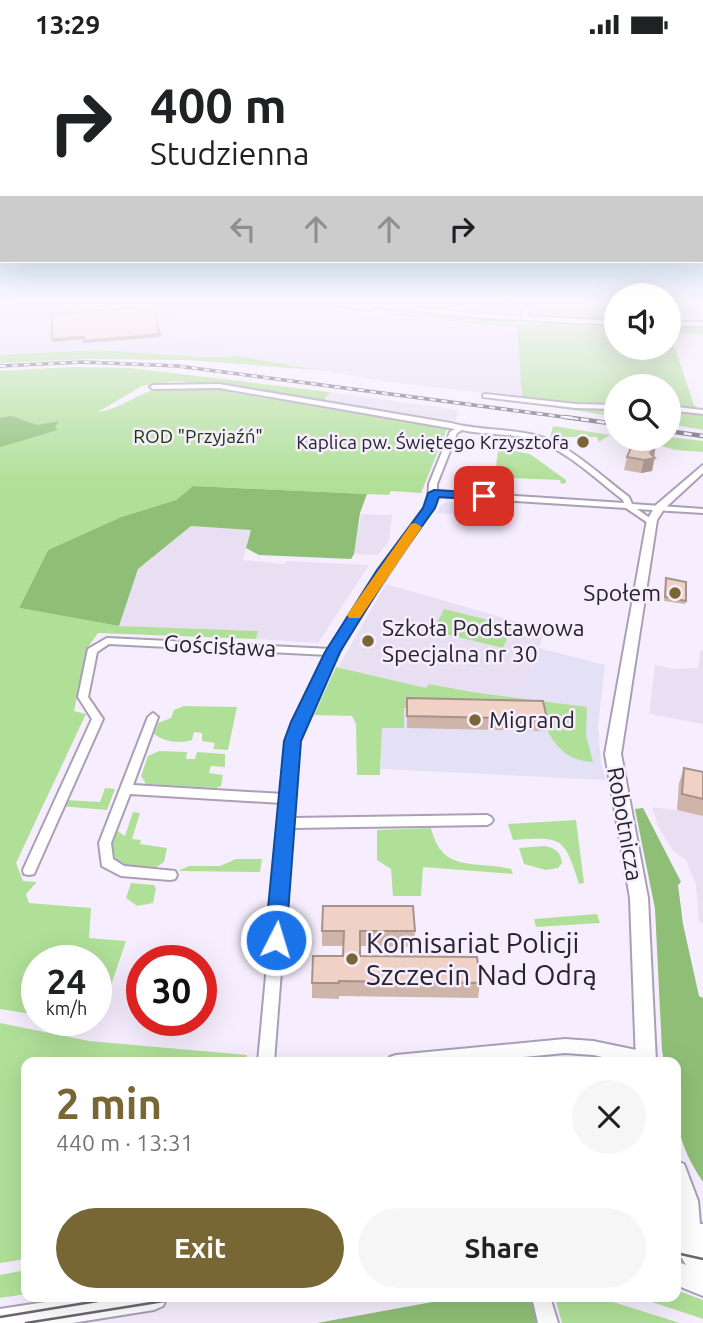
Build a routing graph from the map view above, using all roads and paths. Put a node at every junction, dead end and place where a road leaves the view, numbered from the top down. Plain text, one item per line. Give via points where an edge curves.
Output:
1 (153, 387) dead end
2 (485, 395) dead end
3 (604, 407) edge
4 (681, 409) edge
5 (703, 412) edge
6 (459, 429) junction
7 (703, 468) edge
8 (434, 493) junction
9 (628, 506) junction
10 (660, 507) junction
11 (703, 511) edge
12 (651, 523) junction
13 (333, 652) junction
14 (153, 717) dead end
15 (126, 789) junction
16 (287, 799) junction
17 (487, 820) dead end
18 (285, 823) junction
19 (29, 870) dead end
20 (170, 875) dead end
21 (265, 1057) edge
22 (449, 1057) edge
23 (630, 1057) edge
24 (646, 1057) edge
25 (681, 1191) edge
26 (681, 1205) edge
27 (703, 1216) edge
28 (685, 1236) edge
29 (703, 1271) edge
30 (681, 1275) edge
31 (703, 1284) edge
32 (123, 1302) edge
33 (542, 1302) edge
34 (0, 1322) edge
35 (548, 1323) edge

1 - 6 street via 219,386
2 - 3 street
4 - 5 street
6 - 8 street via 433,484
6 - 9 street via 546,441 621,495
7 - 10 street, Robotnicza
8 - 9 street
8 - 13 street via 429,508
9 - 10 street
9 - 12 street
10 - 11 street
10 - 12 street, Robotnicza
12 - 24 street, Robotnicza via 613,754 639,898
13 - 16 street via 294,735
13 - 19 street, Gościsława via 107,641 92,650 83,697 98,719
14 - 15 street
15 - 16 street
15 - 20 street via 105,843 107,862 121,871
16 - 18 street
17 - 18 street
18 - 21 street
22 - 23 street via 565,1046
25 - 27 street
26 - 28 street
28 - 29 street
30 - 31 street
32 - 34 street
33 - 35 street

